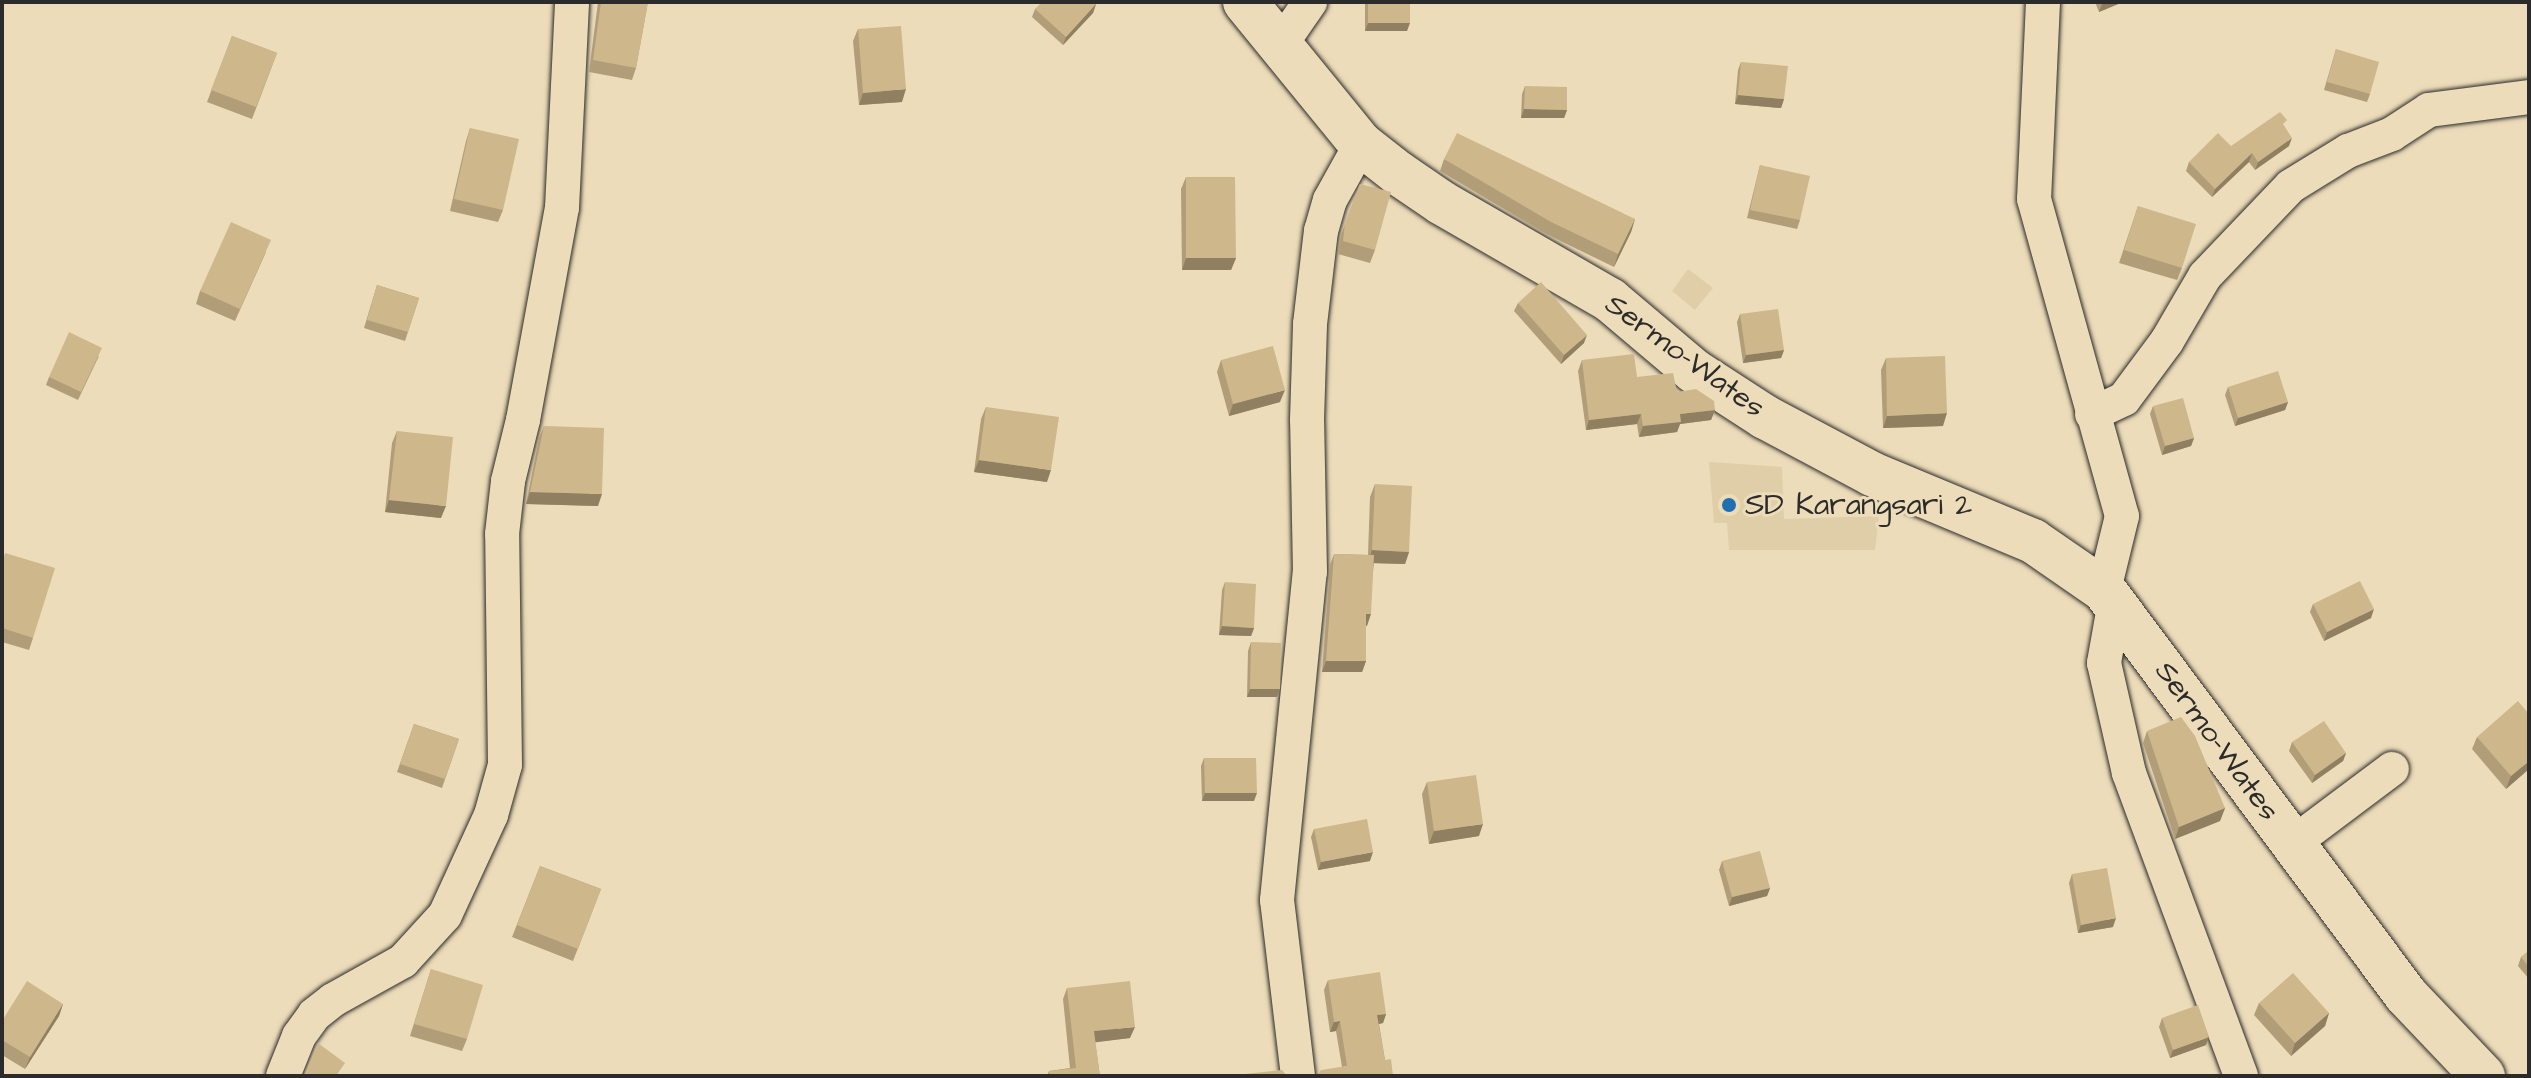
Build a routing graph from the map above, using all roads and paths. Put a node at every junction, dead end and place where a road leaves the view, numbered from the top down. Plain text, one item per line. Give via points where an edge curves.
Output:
1 (572, 2) edge
2 (1245, 2) edge
3 (1310, 2) edge
4 (2043, 2) edge
5 (1279, 47) junction
6 (2529, 97) edge
7 (1361, 144) junction
8 (2092, 414) junction
9 (2109, 596) junction
10 (2392, 769) dead end
11 (2292, 844) junction
12 (283, 1076) edge
13 (1298, 1076) edge
14 (2241, 1076) edge
15 (2483, 1076) edge

1 - 12 street via 562,208 502,534 505,765 491,815 445,915 403,961 314,1015
2 - 5 main road, Sermo-Wates
3 - 5 street
4 - 8 street via 2034,199
5 - 7 main road, Sermo-Wates
6 - 8 street via 2429,110 2291,186 2205,276 2167,341 2124,399
7 - 9 main road, Sermo-Wates via 1442,203 1610,300 1694,371 1765,417 1872,474 2033,541
7 - 13 street via 1343,172 1321,231 1310,324 1310,572 1277,900
8 - 9 street via 2122,516
9 - 11 main road, Sermo-Wates
9 - 14 street via 2104,663 2129,773
10 - 11 street
11 - 15 main road, Sermo-Wates via 2406,995

